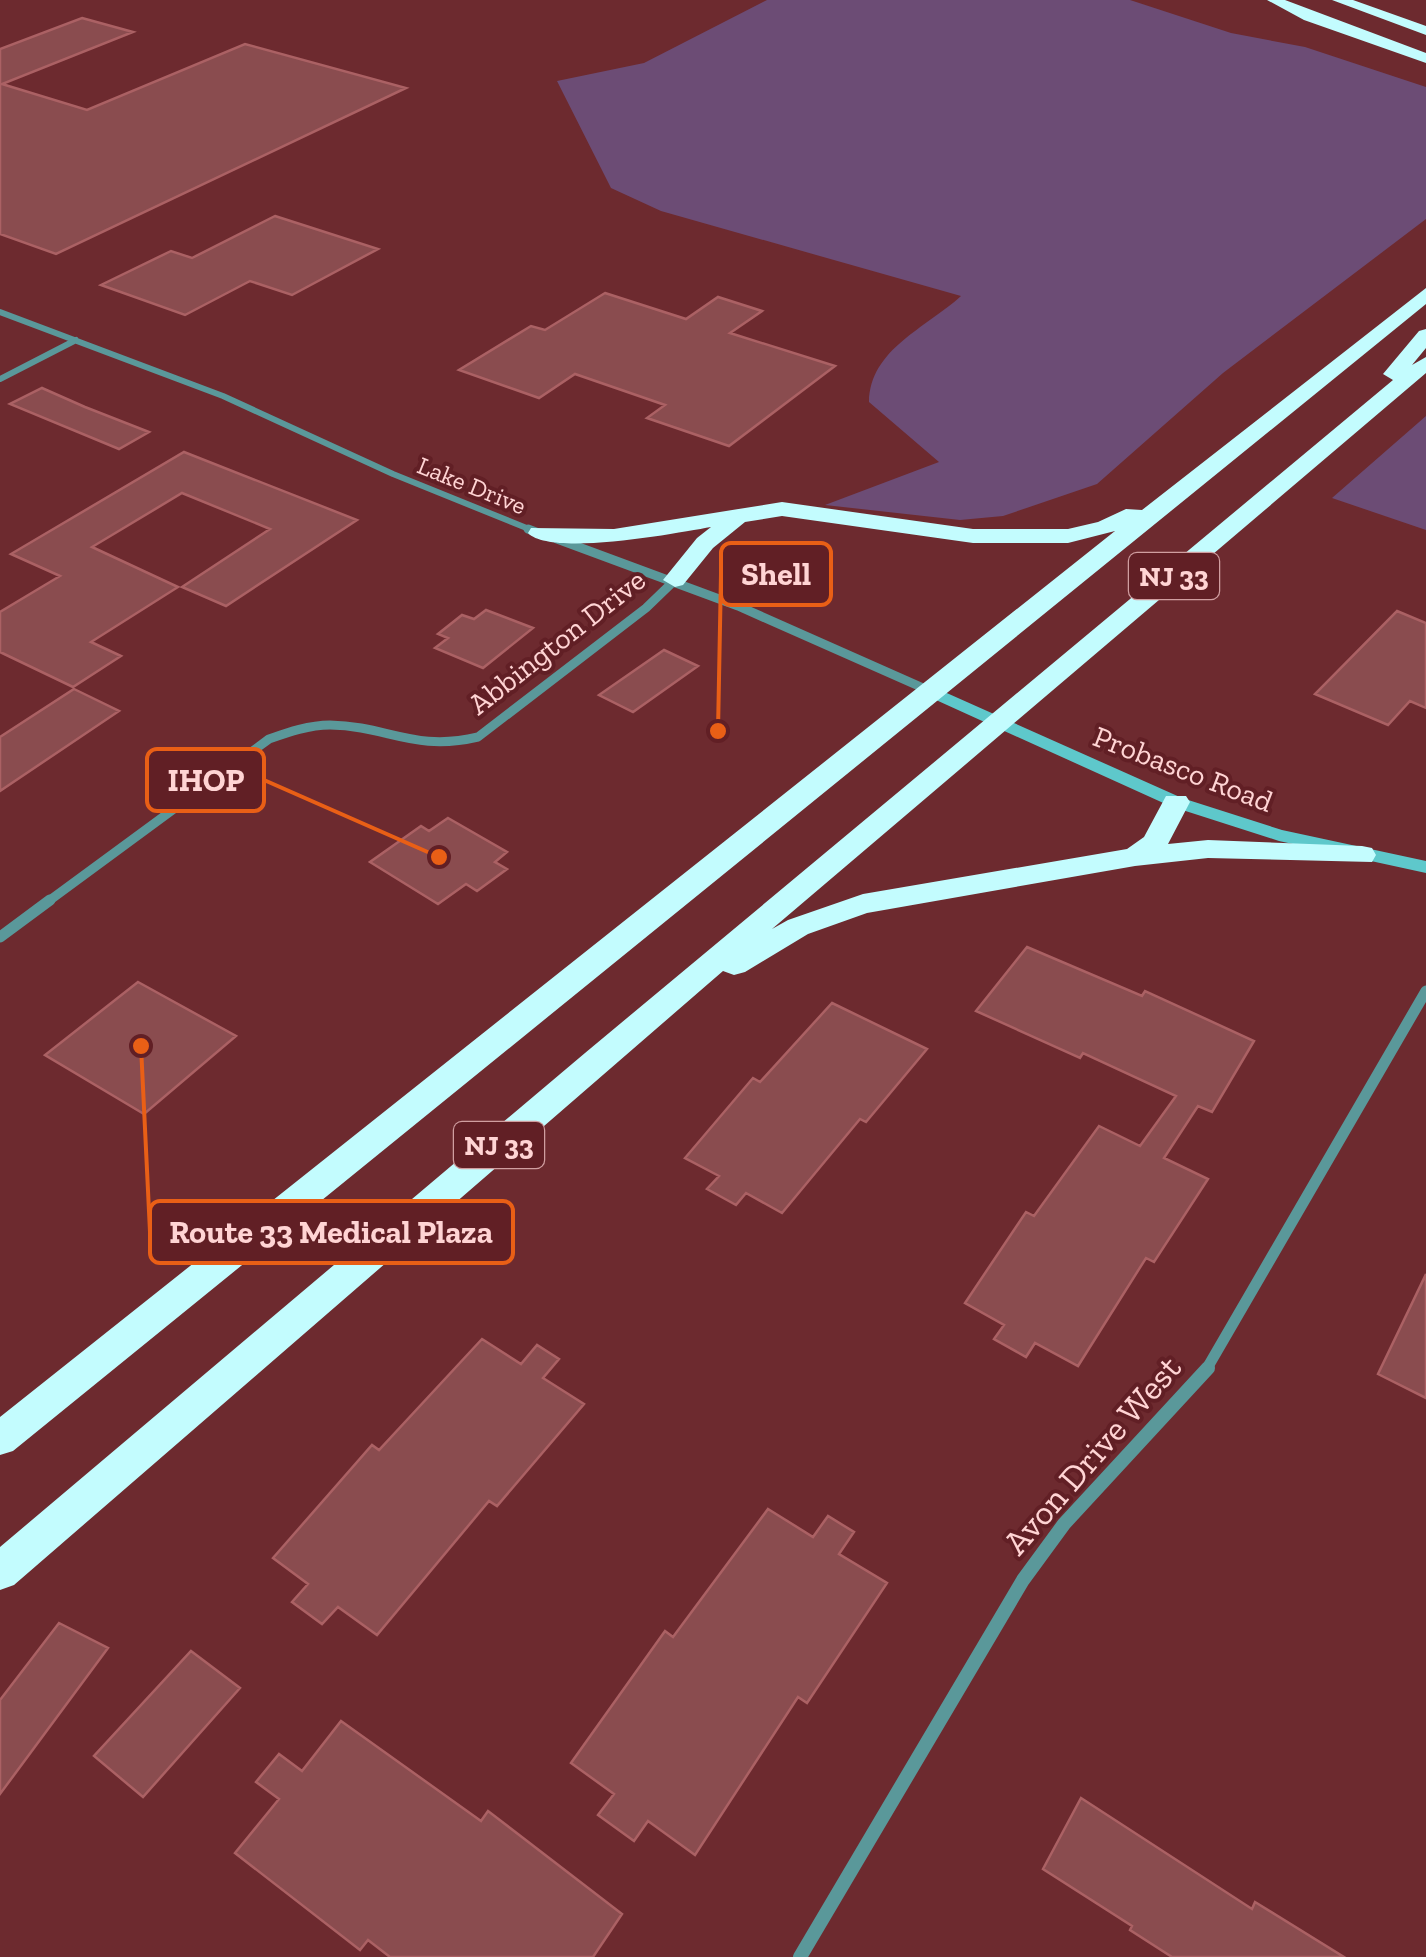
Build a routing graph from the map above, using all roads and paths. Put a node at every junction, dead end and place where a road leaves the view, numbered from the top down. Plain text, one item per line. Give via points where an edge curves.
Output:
1 (1277, 0) edge
2 (1339, 0) edge
3 (1373, 0) edge
4 (1426, 19) edge
5 (1426, 31) edge
6 (1426, 55) edge
7 (1426, 294) edge
8 (0, 312) edge
9 (1426, 335) edge
10 (76, 340) junction
11 (1426, 363) edge
12 (0, 379) edge
13 (1346, 430) junction
14 (1173, 496) junction
15 (750, 513) junction
16 (538, 532) junction
17 (674, 580) junction
18 (931, 691) junction
19 (1002, 722) junction
20 (1176, 802) junction
21 (1362, 854) junction
22 (1135, 858) junction
23 (1426, 867) edge
24 (0, 937) edge
25 (1426, 991) edge
26 (596, 1060) junction
27 (0, 1439) edge
28 (0, 1572) edge
29 (800, 1957) edge

1 - 6 highway
2 - 5 highway
3 - 4 highway
7 - 14 highway, NJ 33
8 - 10 street, Lake Drive
9 - 13 highway
10 - 12 street
10 - 16 street, Lake Drive
11 - 13 highway, NJ 33
13 - 19 highway, NJ 33
14 - 15 highway via 1106,527 1039,537 972,536 811,510
14 - 18 highway, NJ 33
15 - 16 highway via 614,536
15 - 17 highway via 705,542
16 - 17 street, Lake Drive
17 - 18 street, Lake Drive
17 - 24 street, Abbington Drive via 478,737 418,744 338,722 268,739
18 - 19 street, Probasco Road
18 - 27 highway, NJ 33
19 - 20 street, Probasco Road
19 - 26 highway, NJ 33
20 - 21 street, Probasco Road via 1279,836
20 - 22 highway via 1155,843
21 - 22 highway via 1208,850
21 - 23 street, Probasco Road
22 - 26 highway via 862,904 798,927
25 - 29 street, Avon Drive West via 1225,1343 1064,1524 1023,1580
26 - 28 highway, NJ 33

